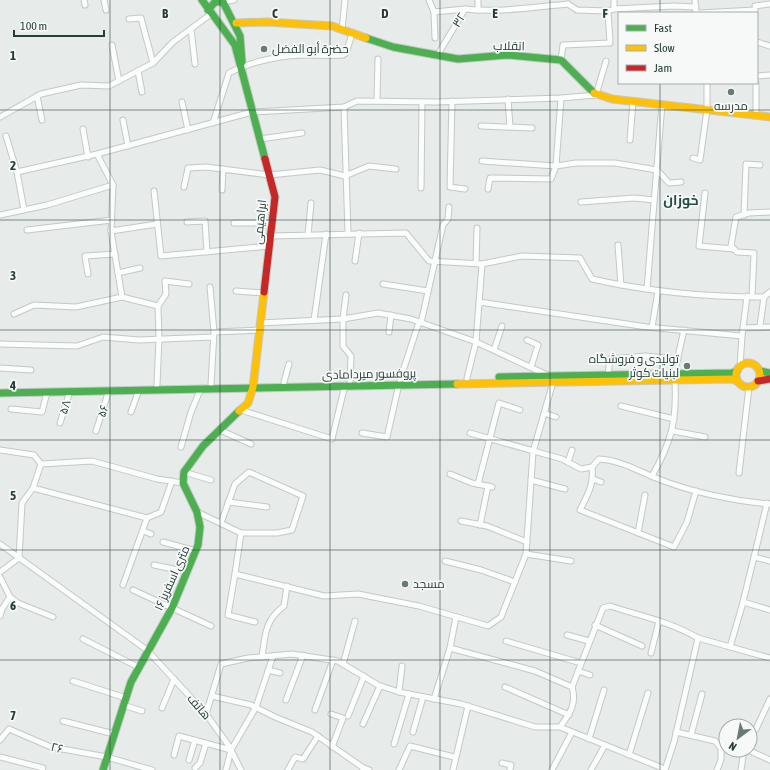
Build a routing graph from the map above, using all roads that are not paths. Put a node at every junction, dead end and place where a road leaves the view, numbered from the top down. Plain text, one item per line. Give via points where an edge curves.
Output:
1 (104, 0) edge
2 (202, 0) edge
3 (234, 0) edge
4 (345, 0) edge
5 (429, 0) edge
6 (478, 0) edge
7 (614, 0) edge
8 (696, 0) edge
9 (222, 1) edge
10 (568, 2) edge
11 (770, 4) edge
12 (755, 7) edge
13 (465, 8) junction
14 (614, 9) junction
15 (106, 10) dead end
16 (478, 10) junction
17 (696, 10) edge
18 (608, 11) junction
19 (209, 12) junction
20 (434, 12) junction
21 (709, 12) edge
22 (129, 19) dead end
23 (236, 23) junction
24 (191, 29) junction
25 (342, 30) junction
26 (352, 34) junction
27 (435, 38) dead end
28 (758, 42) edge
29 (112, 45) dead end
30 (770, 46) edge
31 (437, 56) junction
32 (378, 59) dead end
33 (561, 60) junction
34 (606, 61) dead end
35 (153, 63) junction
36 (195, 64) dead end
37 (241, 66) junction
38 (138, 71) junction
39 (770, 75) edge
40 (758, 76) edge
41 (119, 81) junction
42 (706, 84) edge
43 (756, 84) edge
44 (142, 92) dead end
45 (596, 95) junction
46 (37, 96) junction
47 (561, 98) junction
48 (508, 99) junction
49 (377, 101) junction
50 (452, 101) junction
51 (633, 101) junction
52 (182, 102) dead end
53 (422, 102) junction
54 (662, 104) junction
55 (344, 107) junction
56 (707, 110) junction
57 (252, 112) junction
58 (756, 116) junction
59 (0, 117) edge
60 (770, 117) edge
61 (42, 120) dead end
62 (123, 120) dead end
63 (213, 122) junction
64 (481, 126) dead end
65 (510, 127) junction
66 (532, 128) dead end
67 (83, 129) dead end
68 (188, 130) junction
69 (302, 133) dead end
70 (6, 136) dead end
71 (260, 139) junction
72 (630, 140) dead end
73 (128, 146) junction
74 (98, 154) junction
75 (88, 156) junction
76 (693, 158) dead end
77 (482, 161) dead end
78 (760, 165) dead end
79 (556, 166) junction
80 (223, 169) junction
81 (396, 169) dead end
82 (657, 170) junction
83 (16, 172) junction
84 (269, 175) junction
85 (345, 176) junction
86 (680, 182) dead end
87 (113, 185) junction
88 (184, 187) dead end
89 (421, 188) dead end
90 (465, 189) dead end
91 (488, 189) dead end
92 (222, 190) dead end
93 (154, 191) dead end
94 (705, 193) dead end
95 (654, 200) junction
96 (580, 202) dead end
97 (311, 203) dead end
98 (449, 207) dead end
99 (24, 210) junction
100 (770, 212) edge
101 (0, 215) edge
102 (744, 215) junction
103 (112, 220) junction
104 (187, 222) dead end
105 (234, 223) dead end
106 (272, 223) junction
107 (157, 224) junction
108 (477, 228) dead end
109 (27, 230) dead end
110 (111, 232) junction
111 (326, 234) junction
112 (348, 234) junction
113 (359, 234) junction
114 (308, 235) junction
115 (270, 236) junction
116 (618, 245) dead end
117 (269, 246) junction
118 (734, 249) junction
119 (207, 252) junction
120 (115, 254) junction
121 (355, 261) dead end
122 (434, 261) junction
123 (476, 264) junction
124 (482, 264) junction
125 (140, 268) dead end
126 (118, 273) junction
127 (88, 274) dead end
128 (189, 284) dead end
129 (383, 284) dead end
130 (621, 285) junction
131 (210, 287) dead end
132 (646, 289) junction
133 (236, 291) dead end
134 (428, 291) junction
135 (658, 291) junction
136 (770, 292) edge
137 (264, 293) junction
138 (346, 295) dead end
139 (750, 296) junction
140 (122, 297) junction
141 (764, 297) junction
142 (479, 302) junction
143 (158, 306) junction
144 (14, 314) dead end
145 (391, 316) junction
146 (343, 319) junction
147 (314, 320) junction
148 (420, 323) junction
149 (260, 326) junction
150 (502, 326) dead end
151 (760, 326) junction
152 (652, 327) junction
153 (770, 327) edge
154 (743, 328) junction
155 (684, 330) junction
156 (389, 332) dead end
157 (213, 334) junction
158 (742, 336) junction
159 (159, 338) junction
160 (526, 340) dead end
161 (476, 342) junction
162 (0, 344) edge
163 (494, 350) junction
164 (678, 359) junction
165 (289, 364) dead end
166 (0, 368) edge
167 (531, 368) junction
168 (738, 368) junction
169 (31, 370) dead end
170 (760, 371) junction
171 (770, 372) edge
172 (608, 375) junction
173 (674, 377) junction
174 (551, 379) junction
175 (770, 379) edge
176 (467, 380) junction
177 (738, 381) junction
178 (758, 381) junction
179 (284, 382) junction
180 (400, 382) junction
181 (347, 383) junction
182 (211, 384) junction
183 (157, 385) junction
184 (253, 385) junction
185 (749, 387) junction
186 (0, 388) edge
187 (201, 388) junction
188 (109, 390) junction
189 (139, 390) junction
190 (70, 391) junction
191 (47, 392) junction
192 (0, 393) edge
193 (622, 406) dead end
194 (11, 409) dead end
195 (241, 410) junction
196 (520, 410) dead end
197 (131, 412) dead end
198 (544, 413) junction
199 (556, 417) dead end
200 (674, 419) junction
201 (60, 423) dead end
202 (220, 430) junction
203 (96, 431) dead end
204 (673, 431) junction
205 (362, 433) dead end
206 (470, 433) dead end
207 (490, 437) junction
208 (705, 437) dead end
209 (251, 444) dead end
210 (181, 447) dead end
211 (0, 450) edge
212 (572, 450) dead end
213 (533, 452) junction
214 (568, 462) junction
215 (41, 464) junction
216 (592, 467) junction
217 (184, 472) junction
218 (739, 473) dead end
219 (450, 474) dead end
220 (652, 476) junction
221 (211, 480) dead end
222 (531, 480) junction
223 (593, 480) junction
224 (172, 481) junction
225 (601, 482) dead end
226 (183, 483) junction
227 (478, 484) junction
228 (33, 488) junction
229 (565, 489) dead end
230 (696, 491) junction
231 (645, 495) dead end
232 (228, 502) junction
233 (768, 504) edge
234 (267, 507) dead end
235 (197, 512) junction
236 (147, 518) junction
237 (461, 521) dead end
238 (220, 523) junction
239 (480, 525) junction
240 (143, 531) junction
241 (241, 532) junction
242 (638, 533) junction
243 (151, 534) dead end
244 (163, 542) dead end
245 (526, 542) junction
246 (0, 544) edge
247 (196, 551) junction
248 (526, 554) junction
249 (754, 557) junction
250 (19, 558) junction
251 (446, 561) dead end
252 (571, 561) dead end
253 (770, 561) edge
254 (154, 565) dead end
255 (0, 572) edge
256 (187, 572) junction
257 (235, 574) junction
258 (0, 577) edge
259 (515, 582) junction
260 (123, 585) dead end
261 (287, 586) junction
262 (133, 590) dead end
263 (10, 597) junction
264 (743, 602) junction
265 (172, 608) junction
266 (1, 609) edge
267 (770, 610) edge
268 (0, 616) edge
269 (53, 617) dead end
270 (456, 617) junction
271 (355, 621) dead end
272 (659, 621) junction
273 (255, 622) dead end
274 (595, 625) junction
275 (211, 626) dead end
276 (567, 635) dead end
277 (698, 638) junction
278 (83, 639) dead end
279 (506, 641) dead end
280 (589, 642) junction
281 (642, 646) dead end
282 (730, 647) junction
283 (450, 648) junction
284 (147, 650) junction
285 (651, 653) dead end
286 (303, 655) junction
287 (273, 656) junction
288 (262, 657) junction
289 (770, 658) edge
290 (333, 660) junction
291 (581, 663) junction
292 (343, 664) junction
293 (402, 666) dead end
294 (138, 667) junction
295 (268, 670) junction
296 (578, 672) junction
297 (280, 673) dead end
298 (590, 675) dead end
299 (364, 676) junction
300 (174, 679) junction
301 (73, 681) dead end
302 (380, 686) junction
303 (506, 687) dead end
304 (572, 687) junction
305 (604, 690) dead end
306 (399, 692) junction
307 (648, 693) dead end
308 (409, 694) junction
309 (702, 694) dead end
310 (212, 696) junction
311 (423, 697) junction
312 (434, 699) junction
313 (770, 699) edge
314 (286, 700) dead end
315 (125, 701) junction
316 (468, 706) junction
317 (256, 707) junction
318 (162, 708) dead end
319 (315, 710) dead end
320 (142, 711) dead end
321 (206, 714) junction
322 (331, 714) dead end
323 (569, 714) junction
324 (348, 716) dead end
325 (63, 721) dead end
326 (363, 724) dead end
327 (758, 725) edge
328 (560, 727) junction
329 (413, 732) dead end
330 (572, 732) junction
331 (676, 732) junction
332 (114, 734) junction
333 (691, 735) junction
334 (318, 736) junction
335 (589, 739) junction
336 (0, 740) edge
337 (195, 740) junction
338 (206, 743) junction
339 (394, 744) dead end
340 (604, 746) junction
341 (332, 747) junction
342 (231, 750) junction
343 (174, 755) dead end
344 (629, 755) junction
345 (758, 755) edge
346 (0, 757) edge
347 (107, 757) junction
348 (454, 757) junction
349 (743, 758) edge
350 (189, 760) dead end
351 (770, 760) edge
352 (502, 763) dead end
353 (43, 768) dead end
354 (195, 768) dead end
355 (362, 768) edge
356 (665, 769) edge
357 (103, 770) edge
358 (152, 770) edge
359 (226, 770) edge
360 (241, 770) edge
361 (288, 770) edge
362 (369, 770) edge
363 (398, 770) edge
364 (453, 770) edge
365 (510, 770) edge
366 (552, 770) edge
367 (592, 770) edge
368 (717, 770) edge
369 (741, 770) edge

1 - 15 street
2 - 19 main road
3 - 9 street
4 - 25 street
5 - 20 street
6 - 16 street
7 - 14 street
8 - 17 street
9 - 19 main road via 215,2
9 - 23 main road
10 - 16 street, ۳۲
10 - 18 street via 577,10
11 - 12 street
12 - 21 street
13 - 16 street, ۳۲
13 - 20 street
13 - 31 street, ۳۲
14 - 17 street via 674,6
14 - 18 street
18 - 33 street via 610,43 563,45
19 - 24 street
19 - 37 main road via 233,43
20 - 27 street
22 - 35 street via 142,18
23 - 25 main road, انقلاب via 332,26
23 - 37 main road via 242,42
24 - 35 street via 173,42
24 - 36 street
25 - 26 main road, انقلاب
26 - 31 main road, انقلاب via 393,47
26 - 37 street via 343,55 292,56
28 - 30 street
29 - 41 street
31 - 33 main road, انقلاب via 458,59 506,55
32 - 49 street
33 - 45 main road
34 - 45 street
35 - 38 street
37 - 57 main road, ابراهیمی
37 - 63 street via 228,76
38 - 41 street
38 - 44 street
39 - 40 street
41 - 46 street via 109,86 81,85
42 - 56 street
43 - 58 street
45 - 47 street
45 - 51 main road
46 - 59 street
46 - 61 street
47 - 48 street
47 - 79 street
48 - 50 street
48 - 65 street
49 - 53 street
49 - 55 street via 357,101
50 - 53 street
50 - 90 street via 450,188
51 - 54 main road
51 - 72 street
52 - 68 street
53 - 89 street
54 - 56 main road
54 - 82 street
55 - 57 street
55 - 85 street
56 - 58 main road
56 - 76 street via 700,160
57 - 63 street
57 - 71 main road, ابراهیمی
58 - 60 main road
62 - 73 street
63 - 68 street
64 - 65 street
65 - 66 street
67 - 75 street
68 - 73 street
69 - 71 street
70 - 83 street
71 - 84 main road, ابراهیمی
73 - 74 street
74 - 75 street
74 - 87 street
75 - 83 street
77 - 79 street
78 - 102 street via 746,164
79 - 82 street via 576,162 615,163
79 - 91 street via 551,180 490,178
80 - 84 street
80 - 88 street via 188,168
80 - 92 street
81 - 85 street via 369,166
82 - 86 street via 669,183
82 - 95 street
83 - 99 street
84 - 85 street via 320,170
84 - 106 main road, ابراهیمی via 275,197
85 - 112 street
87 - 99 street
87 - 103 street
93 - 107 street
94 - 118 street via 699,246
95 - 96 street via 634,198
95 - 132 street
97 - 114 street
98 - 122 street via 448,219 443,225
99 - 101 street
100 - 102 street
102 - 118 street via 736,217 731,246
103 - 109 street
103 - 110 street
104 - 119 street via 205,222
105 - 106 street
106 - 115 main road, ابراهیمی
107 - 110 street
107 - 119 street via 161,256
108 - 123 street
110 - 120 street
111 - 112 street
111 - 114 street
111 - 147 street
112 - 113 street
113 - 121 street
113 - 122 street via 406,233 429,261
114 - 115 street
115 - 117 main road, ابراهیمی
116 - 130 street
117 - 119 street
117 - 137 main road, ابراهیمی
118 - 139 street via 738,252 754,253
120 - 126 street
120 - 127 street via 85,256
122 - 123 street
122 - 134 street
123 - 124 street
124 - 130 street via 522,256 580,258 592,279
124 - 142 street
125 - 126 street
126 - 140 street
128 - 143 street via 165,281 166,294
129 - 134 street
130 - 132 street
131 - 157 street
132 - 135 street
133 - 137 street
134 - 148 street
135 - 139 street via 718,297
135 - 152 street
136 - 141 street
137 - 149 main road, ابراهیمی
138 - 146 street
139 - 141 street
139 - 154 street
140 - 143 street
140 - 144 street via 76,307 34,305
141 - 151 street
142 - 152 street
142 - 161 street
143 - 159 street
145 - 146 street via 378,313
145 - 148 street
145 - 156 street
146 - 147 street
146 - 181 street via 343,346 351,356
147 - 149 street
148 - 161 street
148 - 180 street
149 - 157 street
149 - 184 main road, ابراهیمی
150 - 163 street
151 - 153 street
151 - 154 street
152 - 155 street
154 - 158 street
155 - 158 street
155 - 164 street
157 - 159 street
157 - 182 street
158 - 168 street
159 - 162 street via 139,340 103,337 77,346
159 - 183 street
160 - 167 street via 538,345
161 - 163 street
161 - 176 street
163 - 167 street
164 - 172 street via 645,356 610,359
164 - 173 street
165 - 179 street
166 - 169 street
167 - 174 street
168 - 170 main road via 751,363
168 - 173 main road, پروفسور میردامادی via 732,373
168 - 177 main road
170 - 171 main road
170 - 178 main road
172 - 173 main road, پروفسور میردامادی
172 - 174 main road, پروفسور میردامادی
173 - 174 main road, پروفسور میردامادی
173 - 177 main road, پروفسور میردامادی
173 - 200 street
174 - 176 main road, پروفسور میردامادی
174 - 198 street
175 - 178 main road
176 - 180 main road, پروفسور میردامادی
177 - 185 main road
178 - 185 main road
179 - 181 main road, پروفسور میردامادی
179 - 184 main road, پروفسور میردامادی
180 - 181 main road, پروفسور میردامادی
180 - 205 street via 387,437
181 - 184 main road, پروفسور میردامادی
181 - 195 street via 332,439
182 - 183 main road, پروفسور میردامادی
182 - 184 main road, پروفسور میردامادی
183 - 186 main road, پروفسور میردامادی
184 - 187 main road, پروفسور میردامادی
184 - 195 main road via 248,403
185 - 218 street
187 - 189 main road, پروفسور میردامادی
187 - 210 street
188 - 189 main road, پروفسور میردامادی
188 - 190 main road, پروفسور میردامادی
188 - 203 street, ۵۶
189 - 197 street
190 - 191 main road, پروفسور میردامادی
190 - 201 street, ۵۸
191 - 192 main road, پروفسور میردامادی
191 - 194 street via 42,412
193 - 200 street
195 - 202 main road
196 - 207 street via 500,403
198 - 199 street
198 - 213 street
200 - 204 street
202 - 209 street
202 - 217 main road via 203,446
204 - 208 street
204 - 220 street
206 - 207 street
207 - 213 street
207 - 227 street
211 - 215 street via 34,455
212 - 214 street
213 - 214 street
213 - 222 street
214 - 216 street via 581,469
215 - 224 street via 92,461
215 - 228 street
216 - 220 street via 599,459 613,459
216 - 223 street
217 - 221 street
217 - 226 main road
219 - 227 street
220 - 230 street
222 - 229 street
222 - 245 street
223 - 225 street
223 - 242 street via 590,492 580,510
224 - 226 street
224 - 236 street via 160,512
226 - 235 main road, ۱۶ متری اسفریز
227 - 239 street via 490,486
228 - 236 street
228 - 250 street via 22,503
230 - 233 street
230 - 242 street via 687,522 674,548
231 - 242 street
232 - 234 street
232 - 238 street
232 - 241 street via 235,484 249,472 303,496 292,530 277,533
233 - 249 street
235 - 238 street
235 - 247 main road, ۱۶ متری اسفریز via 200,528
236 - 240 street
237 - 239 street
238 - 241 street
239 - 245 street
240 - 243 street
240 - 260 street
241 - 257 street
244 - 247 street
245 - 248 street
246 - 250 street, هاتف
247 - 256 main road, ۱۶ متری اسفریز
248 - 252 street
248 - 259 street
249 - 253 street
249 - 264 street
250 - 255 street
250 - 284 street, هاتف
251 - 259 street
254 - 256 street
256 - 265 main road, ۱۶ متری اسفریز
257 - 261 street
257 - 273 street via 228,615
258 - 263 street
259 - 270 street via 502,617 488,626
261 - 270 street via 324,596 358,594 419,606
261 - 288 street via 284,606 274,613 267,627
262 - 265 street
263 - 266 street
263 - 269 street via 18,603
264 - 267 street
264 - 282 street
265 - 275 street
265 - 284 main road, ۱۶ متری اسفریز
266 - 268 street
270 - 283 street
271 - 292 street
272 - 274 street via 610,606 603,608
272 - 277 street
272 - 285 street
274 - 280 street
274 - 281 street
276 - 280 street
277 - 282 street
277 - 331 street
278 - 294 street
279 - 291 street
280 - 291 street
282 - 289 street
283 - 304 street via 535,671
283 - 312 street
284 - 294 main road, ۱۶ متری اسفریز
284 - 300 street, هاتف
286 - 287 street
286 - 290 street
286 - 314 street
287 - 288 street
287 - 295 street
288 - 310 street via 221,664
290 - 292 street
290 - 319 street
291 - 296 street
292 - 299 street
293 - 306 street
294 - 315 main road, ۱۶ متری اسفریز
295 - 297 street
295 - 317 street
296 - 298 street
296 - 304 street
299 - 302 street
299 - 324 street
300 - 318 street
300 - 321 street, هاتف
301 - 315 street
302 - 306 street
302 - 326 street
303 - 323 street
304 - 323 street via 575,699
305 - 335 street
306 - 308 street
307 - 344 street
308 - 311 street
308 - 339 street
309 - 333 street
310 - 317 street
310 - 321 street
311 - 312 street
311 - 329 street
312 - 316 street
313 - 327 street
315 - 320 street
315 - 332 main road, ۱۶ متری اسفریز
316 - 328 street via 535,728
316 - 348 street
317 - 334 street
317 - 342 street
321 - 342 street, هاتف
322 - 341 street via 344,718
323 - 328 street
325 - 332 street
328 - 330 street
330 - 335 street
330 - 366 street
331 - 333 street
331 - 356 street
332 - 347 main road, ۱۶ متری اسفریز
333 - 368 street via 715,741 721,748 721,760
334 - 341 street
334 - 361 street via 303,759 295,757
335 - 340 street
336 - 347 street, ۲۶ via 9,729 51,748
337 - 338 street
337 - 343 street via 179,736
337 - 350 street
338 - 342 street
338 - 354 street via 200,763
340 - 344 street
340 - 367 street
341 - 355 street
342 - 359 street
342 - 360 street, هاتف
344 - 356 street
345 - 351 street
346 - 353 street
347 - 357 main road, ۱۶ متری اسفریز
347 - 358 street, ۲۶
348 - 363 street via 410,746
348 - 364 street
349 - 369 street
352 - 365 street via 511,765
355 - 362 street

